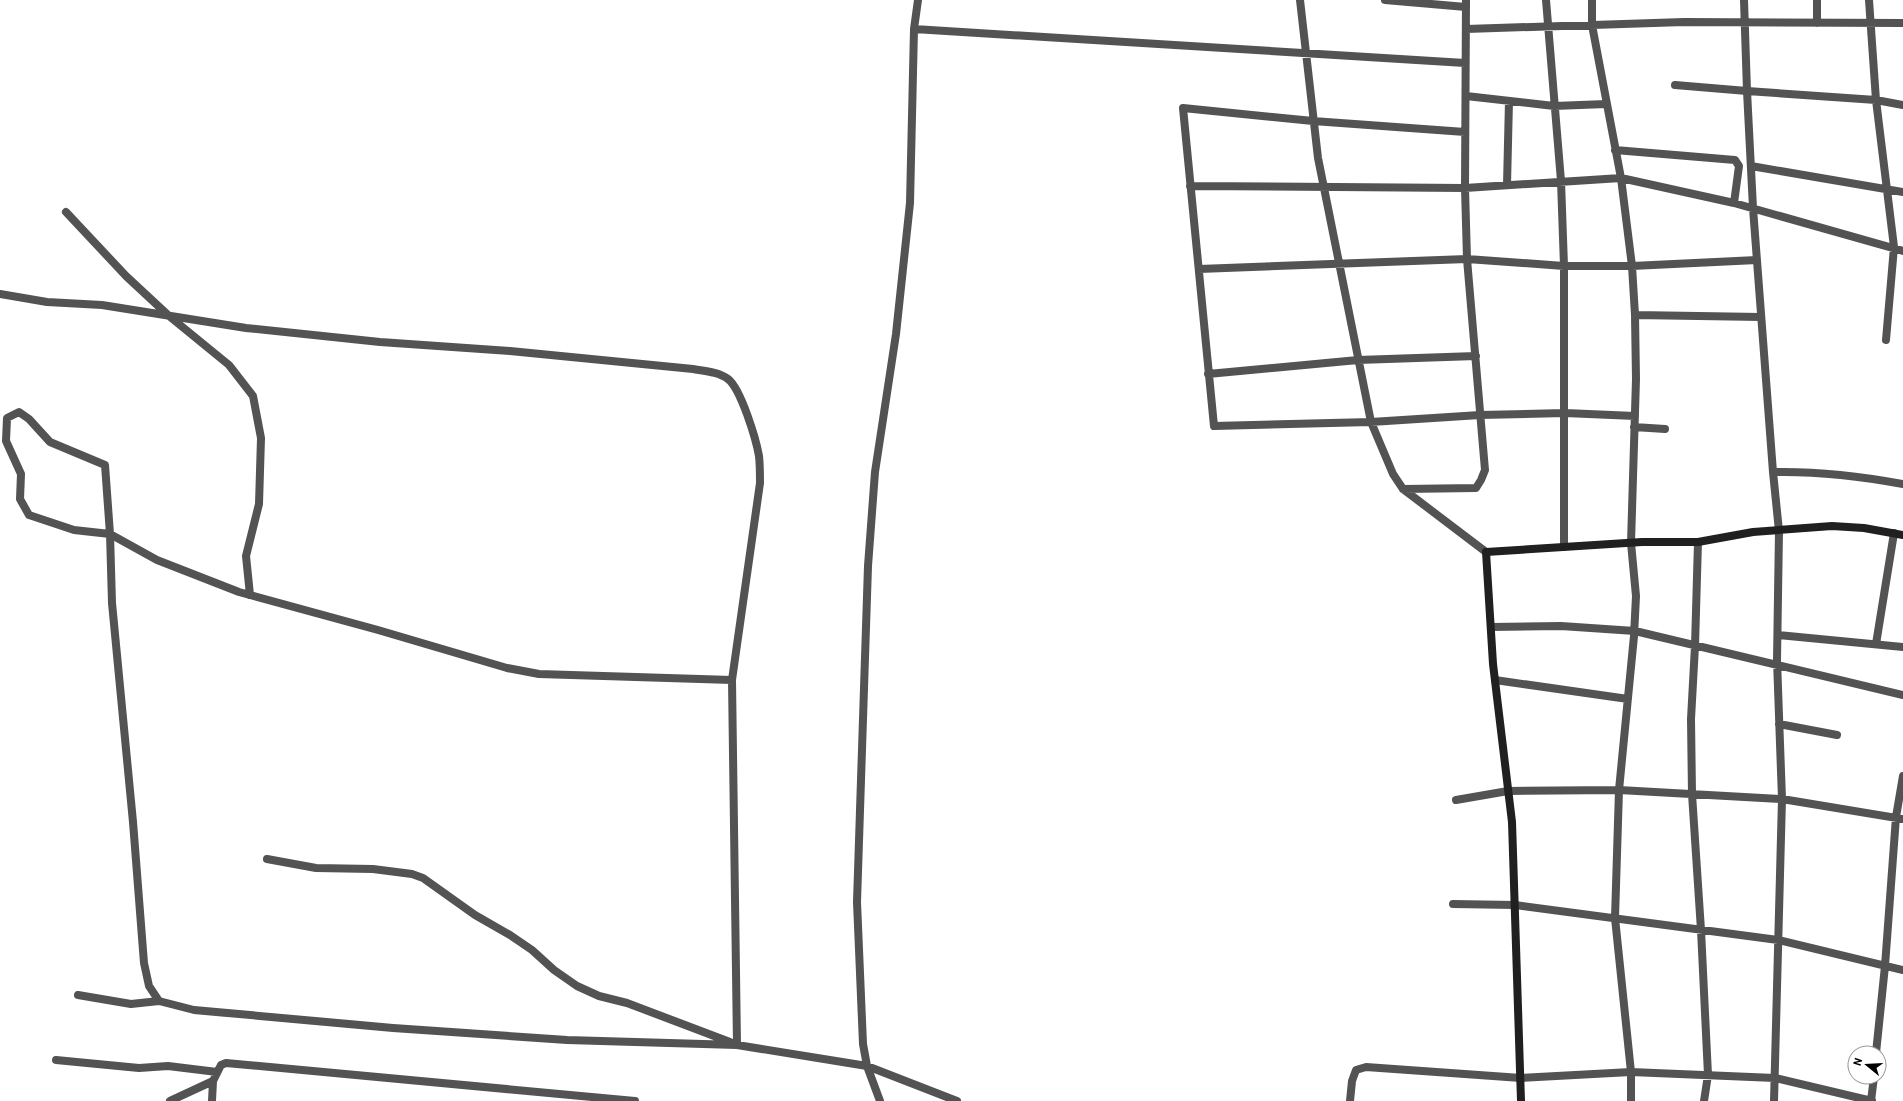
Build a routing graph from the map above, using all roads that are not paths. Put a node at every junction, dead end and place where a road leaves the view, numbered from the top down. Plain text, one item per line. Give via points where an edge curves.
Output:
1 (918, 0) edge
2 (1300, 0) edge
3 (1386, 0) edge
4 (1546, 0) edge
5 (1592, 0) edge
6 (1744, 0) edge
7 (1817, 0) edge
8 (1869, 0) edge
9 (1466, 3) edge
10 (1744, 22) junction
11 (1817, 23) junction
12 (1871, 23) junction
13 (1903, 23) edge
14 (1592, 25) junction
15 (1550, 27) junction
16 (914, 29) junction
17 (1466, 29) junction
18 (1306, 53) junction
19 (1465, 62) junction
20 (1675, 85) dead end
21 (1747, 91) junction
22 (1466, 96) junction
23 (1876, 100) junction
24 (1509, 101) junction
25 (1606, 104) junction
26 (1903, 105) edge
27 (1554, 106) junction
28 (1313, 121) junction
29 (1466, 132) junction
30 (1615, 150) junction
31 (1751, 166) junction
32 (1621, 178) junction
33 (1561, 181) junction
34 (1508, 185) junction
35 (1190, 186) junction
36 (1325, 188) junction
37 (1465, 188) junction
38 (1888, 189) junction
39 (1903, 192) edge
40 (1734, 203) junction
41 (1753, 208) junction
42 (66, 212) dead end
43 (1894, 247) junction
44 (1903, 251) edge
45 (1468, 259) junction
46 (1757, 260) junction
47 (1339, 264) junction
48 (1564, 266) junction
49 (1632, 266) junction
50 (1199, 269) junction
51 (0, 294) edge
52 (1634, 315) junction
53 (169, 316) junction
54 (1762, 317) junction
55 (1886, 340) dead end
56 (1476, 356) junction
57 (1358, 360) junction
58 (1208, 374) junction
59 (1564, 413) junction
60 (1480, 415) junction
61 (1635, 416) junction
62 (1371, 422) junction
63 (1634, 427) junction
64 (1665, 429) dead end
65 (1773, 472) junction
66 (1903, 484) edge
67 (1403, 490) junction
68 (1779, 531) junction
69 (110, 534) junction
70 (1899, 534) edge
71 (1698, 542) junction
72 (1631, 543) junction
73 (1564, 547) junction
74 (1486, 552) junction
75 (250, 595) junction
76 (1491, 627) junction
77 (1635, 631) junction
78 (1778, 636) junction
79 (1876, 644) junction
80 (1696, 646) junction
81 (1903, 648) edge
82 (1777, 664) junction
83 (732, 680) junction
84 (1495, 680) junction
85 (1903, 695) edge
86 (1628, 699) junction
87 (1779, 724) junction
88 (1837, 735) dead end
89 (1903, 776) edge
90 (1618, 790) junction
91 (1508, 791) junction
92 (1692, 794) junction
93 (1782, 799) junction
94 (1456, 800) dead end
95 (1900, 818) edge
96 (266, 859) dead end
97 (1453, 904) dead end
98 (1515, 905) junction
99 (1615, 918) junction
100 (1701, 930) junction
101 (1778, 940) junction
102 (1885, 966) junction
103 (1903, 970) edge
104 (78, 995) dead end
105 (159, 1000) junction
106 (737, 1045) junction
107 (1877, 1045) edge
108 (56, 1060) dead end
109 (867, 1066) junction
110 (217, 1072) junction
111 (1631, 1072) junction
112 (1708, 1075) junction
113 (1521, 1078) junction
114 (1775, 1078) junction
115 (213, 1081) junction
116 (1873, 1085) edge
117 (170, 1101) edge
118 (212, 1101) edge
119 (635, 1101) edge
120 (880, 1101) edge
121 (957, 1101) edge
122 (1350, 1101) edge
123 (1521, 1101) edge
124 (1631, 1101) edge
125 (1704, 1101) edge
126 (1774, 1101) edge
127 (1872, 1101) edge

1 - 16 street
2 - 18 street
3 - 9 street
4 - 15 street
5 - 14 street
6 - 10 street
7 - 11 street
8 - 12 street
9 - 17 street
10 - 11 street
10 - 14 street
10 - 21 street
11 - 12 street
12 - 13 street
12 - 23 street
14 - 15 street
14 - 25 street
15 - 17 street
15 - 27 street
16 - 18 street
16 - 109 street via 910,203 896,334 875,472 868,566 857,902 863,1044
17 - 19 street
18 - 19 street
18 - 28 street
19 - 22 street
20 - 21 street
21 - 23 street
21 - 31 street
22 - 24 street
22 - 29 street
23 - 26 street
23 - 38 street
24 - 27 street
24 - 34 street
25 - 27 street
25 - 30 street
27 - 33 street
28 - 29 street
28 - 35 street via 1184,108
28 - 36 street
29 - 37 street
30 - 32 street
30 - 40 street via 1735,160 1739,166
31 - 38 street
31 - 41 street
32 - 33 street
32 - 40 street
32 - 49 street
33 - 34 street
33 - 48 street
34 - 37 street
35 - 36 street
35 - 50 street
36 - 37 street
36 - 47 street
37 - 45 street
38 - 39 street
38 - 43 street
40 - 41 street
41 - 43 street
41 - 46 street
42 - 53 street via 126,276
43 - 44 street
43 - 55 street
45 - 47 street
45 - 48 street
45 - 56 street
46 - 49 street
46 - 54 street
47 - 50 street
47 - 57 street
48 - 49 street
48 - 59 street
49 - 52 street
50 - 58 street
51 - 53 street via 47,302 102,305
52 - 54 street
52 - 61 street
53 - 75 street via 229,365 253,396 261,438 259,504 246,556
53 - 83 street via 246,328 380,342 510,351 693,369 713,372 728,379 739,392 748,419 759,455 760,483
54 - 65 street
56 - 57 street
56 - 60 street
57 - 58 street
57 - 62 street
58 - 62 street via 1214,426
59 - 60 street
59 - 61 street
59 - 73 street
60 - 62 street
60 - 67 street via 1485,470 1476,488
61 - 63 street
62 - 67 street via 1393,474
63 - 64 street
63 - 72 street
65 - 66 street via 1856,475
65 - 68 street
67 - 74 street
68 - 70 street via 1832,526
68 - 71 street via 1753,532
68 - 78 street
69 - 69 street via 74,530 29,515 20,499 21,474 6,441 7,418 19,412 29,418 50,442 105,465
69 - 75 street via 157,560
69 - 105 street via 112,603 144,963 149,986
70 - 79 street
71 - 72 street
71 - 80 street
72 - 73 street
72 - 77 street via 1636,596
73 - 74 street
74 - 76 street
75 - 83 street via 507,668 539,674
76 - 77 street via 1561,626
76 - 84 street
77 - 80 street
77 - 86 street
78 - 79 street
78 - 82 street
79 - 81 street
80 - 82 street
80 - 92 street via 1691,720
82 - 85 street
82 - 87 street
83 - 106 street
84 - 86 street
84 - 91 street
86 - 90 street
87 - 88 street
87 - 93 street
89 - 95 street
90 - 91 street
90 - 92 street
90 - 99 street
91 - 94 street
91 - 98 street via 1512,822
92 - 93 street
92 - 100 street
93 - 95 street
93 - 101 street
95 - 102 street
96 - 106 street via 316,868 373,869 423,878 475,915 532,950 577,986
97 - 98 street
98 - 99 street
98 - 113 street
99 - 100 street
99 - 111 street
100 - 101 street
100 - 112 street
101 - 102 street
101 - 114 street
102 - 103 street
102 - 107 street
104 - 105 street via 131,1004
105 - 106 street via 194,1010 393,1028 567,1040
106 - 109 street
108 - 110 street via 139,1068 168,1066
109 - 120 street
109 - 121 street
110 - 115 street
110 - 119 street via 221,1065 226,1063
111 - 112 street
111 - 113 street
111 - 124 street
112 - 114 street
112 - 125 street
113 - 122 street via 1366,1067 1356,1070
113 - 123 street
114 - 126 street
114 - 127 street
115 - 117 street
115 - 118 street
116 - 127 street

